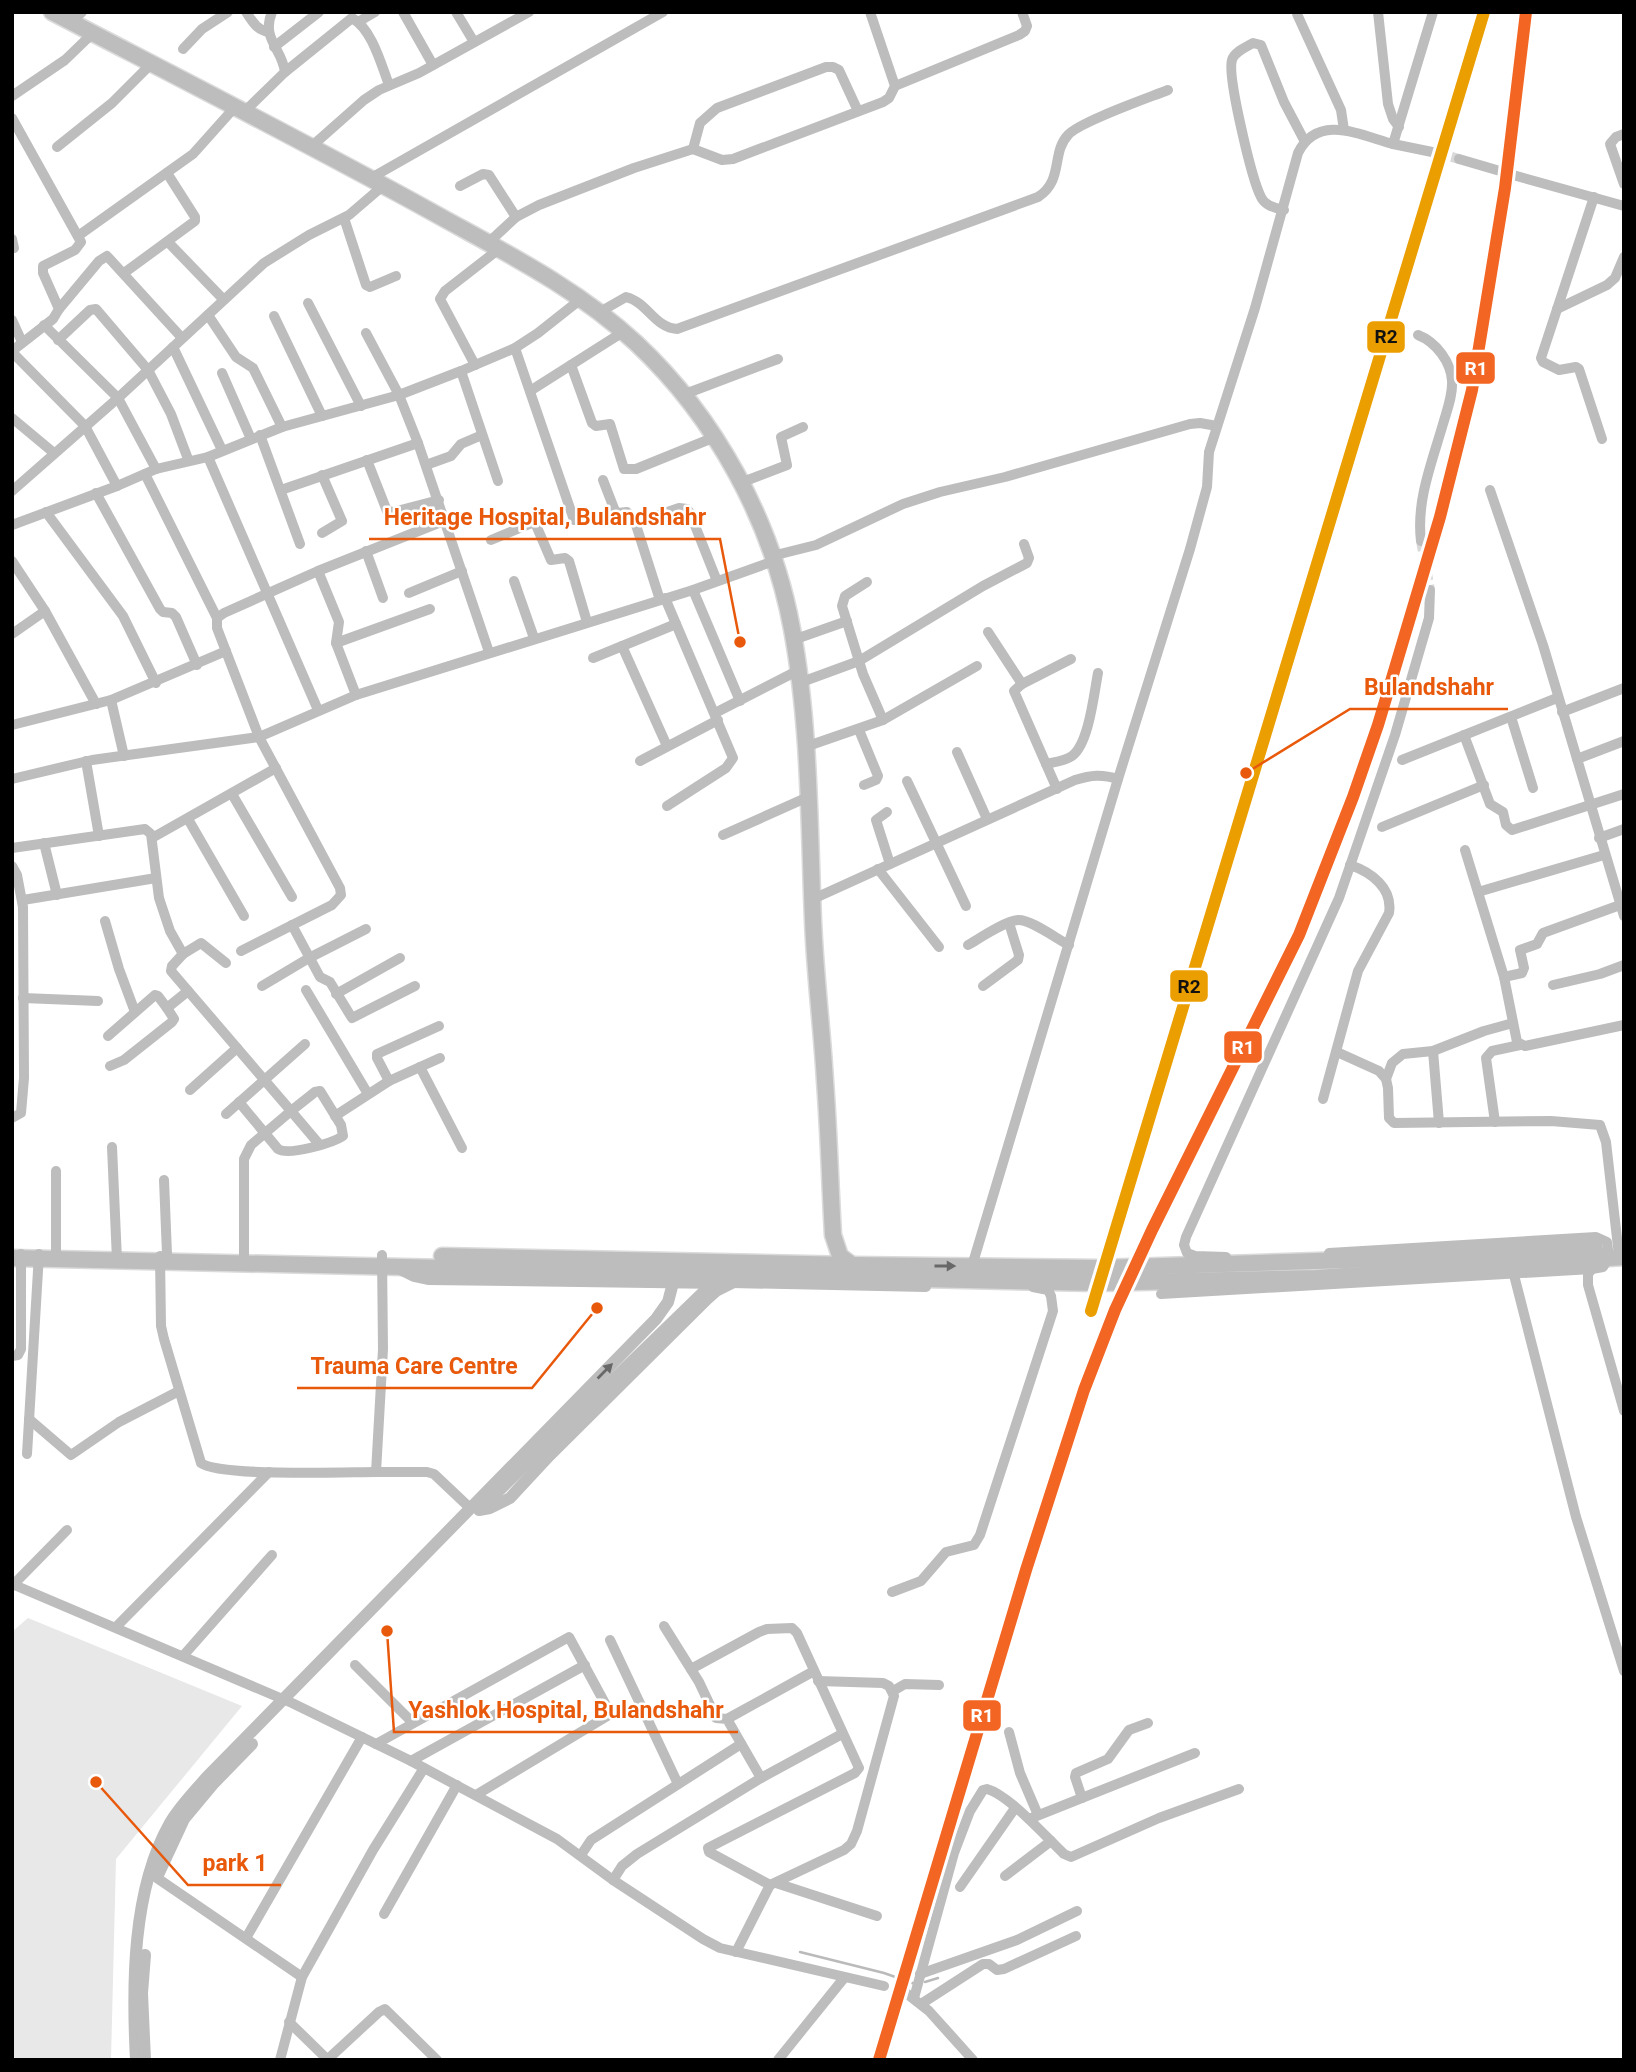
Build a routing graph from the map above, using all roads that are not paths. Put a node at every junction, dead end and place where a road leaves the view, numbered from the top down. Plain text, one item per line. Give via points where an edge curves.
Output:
1 (52, 12) edge
2 (228, 12) edge
3 (246, 12) edge
4 (272, 12) edge
5 (318, 12) edge
6 (374, 12) edge
7 (403, 12) edge
8 (456, 12) edge
9 (529, 12) edge
10 (637, 12) edge
11 (663, 12) edge
12 (870, 12) edge
13 (1021, 12) edge
14 (1378, 12) edge
15 (1433, 12) edge
16 (1297, 14) edge
17 (77, 17) edge
18 (509, 17) edge
19 (358, 22) junction
20 (644, 24) junction
21 (268, 32) junction
22 (93, 33) junction
23 (474, 42) junction
24 (274, 47) junction
25 (183, 49) dead end
26 (151, 64) junction
27 (433, 65) junction
28 (285, 72) junction
29 (389, 85) junction
30 (895, 86) junction
31 (1168, 90) dead end
32 (12, 96) edge
33 (240, 109) junction
34 (858, 111) junction
35 (12, 118) edge
36 (1344, 130) junction
37 (1624, 134) edge
38 (1396, 136) junction
39 (1304, 140) junction
40 (312, 146) junction
41 (57, 147) dead end
42 (693, 149) junction
43 (1437, 153) tunnel mouth
44 (1459, 159) tunnel mouth
45 (1500, 171) dead end
46 (167, 173) junction
47 (1513, 175) dead end
48 (1623, 181) edge
49 (377, 182) junction
50 (460, 186) dead end
51 (1594, 197) junction
52 (1624, 206) edge
53 (1284, 211) junction
54 (516, 217) junction
55 (344, 218) junction
56 (78, 236) junction
57 (168, 242) junction
58 (493, 246) junction
59 (1624, 257) edge
60 (124, 273) junction
61 (396, 276) dead end
62 (223, 299) junction
63 (581, 299) junction
64 (308, 303) dead end
65 (59, 309) junction
66 (1557, 309) junction
67 (598, 313) junction
68 (208, 315) junction
69 (274, 316) dead end
70 (12, 320) edge
71 (44, 325) junction
72 (623, 332) junction
73 (366, 333) dead end
74 (1418, 335) dead end
75 (182, 338) junction
76 (58, 340) junction
77 (22, 342) junction
78 (173, 347) junction
79 (515, 348) junction
80 (12, 351) edge
81 (778, 359) dead end
82 (475, 365) junction
83 (571, 365) junction
84 (148, 370) junction
85 (461, 372) junction
86 (222, 373) dead end
87 (530, 391) junction
88 (685, 394) junction
89 (399, 395) junction
90 (118, 398) junction
91 (361, 406) junction
92 (322, 416) junction
93 (12, 418) edge
94 (85, 426) junction
95 (803, 426) dead end
96 (1217, 426) junction
97 (282, 427) junction
98 (482, 435) junction
99 (255, 437) junction
100 (715, 437) junction
101 (1602, 439) dead end
102 (418, 443) junction
103 (222, 450) junction
104 (54, 453) junction
105 (208, 457) junction
106 (188, 459) junction
107 (368, 460) junction
108 (426, 465) junction
109 (151, 471) junction
110 (322, 475) junction
111 (603, 480) dead end
112 (498, 481) dead end
113 (740, 482) junction
114 (14, 486) edge
115 (117, 486) junction
116 (281, 490) junction
117 (1490, 490) dead end
118 (96, 493) junction
119 (439, 500) junction
120 (46, 512) junction
121 (446, 520) junction
122 (575, 520) dead end
123 (12, 525) edge
124 (636, 525) junction
125 (322, 533) dead end
126 (491, 540) dead end
127 (1421, 541) tunnel mouth
128 (300, 544) dead end
129 (1024, 544) dead end
130 (366, 551) junction
131 (773, 559) junction
132 (13, 566) edge
133 (318, 571) junction
134 (462, 571) junction
135 (514, 581) dead end
136 (717, 581) junction
137 (867, 582) dead end
138 (693, 590) junction
139 (1430, 590) tunnel mouth
140 (409, 593) dead end
141 (267, 594) junction
142 (383, 598) dead end
143 (663, 599) junction
144 (430, 609) dead end
145 (45, 611) junction
146 (217, 618) junction
147 (847, 621) junction
148 (587, 622) junction
149 (676, 624) junction
150 (988, 632) dead end
151 (12, 634) edge
152 (534, 638) junction
153 (793, 640) junction
154 (336, 643) junction
155 (622, 646) junction
156 (226, 651) junction
157 (489, 652) junction
158 (593, 658) dead end
159 (1071, 659) dead end
160 (859, 661) junction
161 (197, 665) junction
162 (977, 666) dead end
163 (1098, 673) dead end
164 (798, 677) junction
165 (156, 683) junction
166 (1022, 684) junction
167 (1624, 688) edge
168 (356, 695) junction
169 (1557, 698) junction
170 (111, 700) junction
171 (740, 701) junction
172 (96, 704) junction
173 (318, 710) junction
174 (1562, 712) junction
175 (717, 716) junction
176 (1511, 717) junction
177 (883, 720) junction
178 (12, 725) edge
179 (859, 730) junction
180 (1464, 735) junction
181 (260, 737) junction
182 (1624, 741) edge
183 (667, 746) junction
184 (806, 747) junction
185 (957, 752) dead end
186 (124, 756) junction
187 (1577, 759) junction
188 (1402, 760) dead end
189 (86, 761) junction
190 (639, 761) dead end
191 (1046, 764) junction
192 (276, 768) junction
193 (12, 779) edge
194 (1118, 779) junction
195 (907, 782) dead end
196 (864, 785) dead end
197 (1484, 785) junction
198 (1533, 788) dead end
199 (1057, 789) junction
200 (232, 794) junction
201 (1624, 794) edge
202 (808, 797) junction
203 (1589, 805) junction
204 (667, 806) dead end
205 (887, 812) dead end
206 (188, 819) junction
207 (987, 819) junction
208 (1382, 827) dead end
209 (1624, 829) edge
210 (723, 835) dead end
211 (99, 836) junction
212 (152, 838) junction
213 (1599, 838) junction
214 (937, 842) junction
215 (44, 843) junction
216 (12, 848) edge
217 (1465, 850) dead end
218 (1604, 855) junction
219 (890, 864) junction
220 (1350, 865) junction
221 (12, 866) edge
222 (878, 869) junction
223 (1624, 874) edge
224 (156, 878) junction
225 (1611, 879) junction
226 (1478, 891) junction
227 (57, 895) junction
228 (292, 897) dead end
229 (813, 899) junction
230 (19, 905) edge
231 (966, 906) dead end
232 (1622, 911) edge
233 (244, 916) dead end
234 (105, 921) dead end
235 (1009, 923) junction
236 (292, 925) junction
237 (366, 929) dead end
238 (968, 945) dead end
239 (1069, 945) junction
240 (939, 947) dead end
241 (241, 951) dead end
242 (183, 954) junction
243 (309, 958) junction
244 (400, 958) dead end
245 (226, 963) dead end
246 (1624, 965) edge
247 (17, 969) edge
248 (1504, 977) junction
249 (1553, 985) dead end
250 (262, 986) dead end
251 (415, 986) dead end
252 (984, 986) dead end
253 (306, 990) dead end
254 (188, 991) junction
255 (336, 994) junction
256 (29, 998) junction
257 (98, 1001) dead end
258 (167, 1008) junction
259 (135, 1012) junction
260 (1513, 1023) junction
261 (1624, 1025) edge
262 (439, 1026) dead end
263 (18, 1028) edge
264 (108, 1037) dead end
265 (305, 1044) dead end
266 (1520, 1045) junction
267 (237, 1048) junction
268 (1433, 1051) junction
269 (1337, 1052) junction
270 (440, 1058) dead end
271 (110, 1066) dead end
272 (420, 1068) junction
273 (18, 1078) edge
274 (1386, 1079) junction
275 (264, 1081) junction
276 (389, 1082) junction
277 (190, 1090) dead end
278 (368, 1094) junction
279 (1323, 1099) dead end
280 (239, 1102) junction
281 (291, 1111) junction
282 (226, 1114) dead end
283 (335, 1116) junction
284 (12, 1118) edge
285 (1495, 1122) junction
286 (1439, 1123) junction
287 (265, 1133) junction
288 (319, 1144) junction
289 (112, 1147) dead end
290 (462, 1148) dead end
291 (56, 1171) dead end
292 (164, 1180) dead end
293 (17, 1254) edge
294 (56, 1254) junction
295 (1610, 1254) edge
296 (39, 1255) junction
297 (117, 1256) junction
298 (162, 1257) junction
299 (244, 1259) junction
300 (386, 1262) junction
301 (852, 1265) junction
302 (972, 1266) junction
303 (1514, 1275) junction
304 (727, 1279) junction
305 (673, 1283) junction
306 (1161, 1294) dead end
307 (12, 1356) edge
308 (179, 1391) junction
309 (1624, 1411) edge
310 (29, 1419) junction
311 (27, 1454) dead end
312 (268, 1472) junction
313 (376, 1472) junction
314 (478, 1508) junction
315 (67, 1530) dead end
316 (272, 1555) dead end
317 (13, 1585) edge
318 (892, 1592) dead end
319 (116, 1626) junction
320 (664, 1626) dead end
321 (610, 1640) dead end
322 (183, 1656) junction
323 (355, 1665) dead end
324 (585, 1665) junction
325 (691, 1669) junction
326 (1624, 1671) edge
327 (816, 1676) junction
328 (939, 1685) dead end
329 (893, 1691) junction
330 (288, 1702) junction
331 (727, 1719) junction
332 (413, 1723) junction
333 (1148, 1723) dead end
334 (1009, 1732) dead end
335 (842, 1734) junction
336 (362, 1737) junction
337 (376, 1744) junction
338 (741, 1744) junction
339 (1195, 1753) dead end
340 (411, 1761) junction
341 (424, 1768) junction
342 (761, 1779) junction
343 (678, 1784) junction
344 (457, 1785) junction
345 (1239, 1790) dead end
346 (476, 1795) junction
347 (1082, 1798) junction
348 (1015, 1808) junction
349 (1033, 1817) junction
350 (1051, 1841) junction
351 (586, 1847) junction
352 (1005, 1876) dead end
353 (157, 1878) junction
354 (613, 1880) junction
355 (773, 1884) junction
356 (960, 1887) dead end
357 (1077, 1911) dead end
358 (384, 1914) dead end
359 (877, 1916) dead end
360 (1076, 1936) dead end
361 (246, 1938) junction
362 (736, 1952) junction
363 (920, 1974) junction
364 (302, 1976) junction
365 (844, 1978) junction
366 (902, 1993) junction
367 (289, 2022) junction
368 (430, 2058) edge
369 (136, 2060) edge
370 (145, 2060) edge
371 (280, 2060) edge
372 (328, 2060) edge
373 (778, 2060) edge
374 (973, 2060) edge

1 - 17 main road
2 - 25 street
3 - 21 street via 254,25
4 - 21 street
5 - 24 street
6 - 19 street
7 - 27 street
8 - 23 street
9 - 18 street
10 - 20 street
11 - 20 street
12 - 30 street
13 - 30 street via 1027,26 1019,35
14 - 38 street
15 - 38 street
16 - 36 street via 1341,110
17 - 22 main road
18 - 23 street
19 - 28 street via 348,19
19 - 29 street
20 - 49 street
21 - 24 street
22 - 26 main road
22 - 32 street via 65,60
23 - 27 street
24 - 28 street
26 - 33 main road
26 - 41 street
27 - 29 street
28 - 33 street
29 - 40 street via 364,100
30 - 34 street via 889,98
31 - 67 street via 1073,130 1062,143 1052,184 1038,197 677,329 662,325 636,300 626,297
33 - 40 main road
33 - 46 street
34 - 42 street via 733,159 722,160
34 - 42 street via 839,70 826,67 717,108 700,123
35 - 56 street
36 - 38 street
36 - 39 street via 1327,129
37 - 48 street via 1610,144
38 - 43 street
39 - 53 street
39 - 53 street via 1261,45 1252,43 1231,62 1235,93 1261,197
40 - 49 main road
42 - 54 street via 565,194
44 - 45 street
46 - 56 street
46 - 57 street via 195,217
47 - 51 street
49 - 55 street via 357,209
49 - 58 main road
50 - 54 street via 489,174
51 - 52 street
51 - 66 street
53 - 96 street
54 - 58 street
55 - 61 street via 366,285
55 - 62 street via 264,263
56 - 65 street via 78,248 43,266
57 - 60 street
57 - 62 street
58 - 63 main road
58 - 82 street via 440,299
59 - 66 street via 1607,285
60 - 65 street via 103,257
60 - 75 street
62 - 68 street
63 - 67 main road
63 - 79 street
64 - 91 street
65 - 71 street
66 - 101 street via 1542,360 1559,370 1579,369
67 - 72 main road
68 - 75 street
68 - 97 street via 236,357 253,368
69 - 92 street
70 - 77 street
71 - 76 street
71 - 77 street
72 - 83 street
72 - 88 main road
73 - 89 street
74 - 127 street via 1433,343 1443,356 1452,380 1423,494
75 - 78 street
76 - 84 street via 94,308
76 - 90 street
77 - 80 street
78 - 84 street
78 - 103 street
79 - 82 street
79 - 87 street
80 - 94 street
81 - 88 street
82 - 85 street
83 - 87 street
83 - 100 street via 592,424 610,424 627,470
84 - 90 street
84 - 106 street
85 - 89 street
85 - 98 street
86 - 99 street
87 - 122 street
88 - 100 main road
89 - 91 street
89 - 102 street
90 - 94 street
90 - 109 street
91 - 92 street
92 - 97 street
93 - 104 street
94 - 104 street
94 - 115 street
95 - 113 street via 781,437 787,465
96 - 131 street via 1190,424 940,492
96 - 194 street via 1207,461 1207,487
97 - 99 street
98 - 108 street via 461,444 451,456
98 - 112 street
99 - 103 street
99 - 116 street
100 - 113 main road
102 - 107 street
102 - 108 street
103 - 105 street
104 - 114 street
105 - 106 street
105 - 141 street
106 - 109 street
107 - 110 street
107 - 119 street via 387,510
108 - 119 street
109 - 115 street
109 - 146 street
110 - 116 street
110 - 125 street via 342,521
111 - 124 street via 615,511 627,512
113 - 131 main road
115 - 118 street
116 - 128 street
117 - 169 street
118 - 120 street
118 - 161 street via 160,609 176,617
119 - 121 street
120 - 123 street
120 - 165 street via 123,617
121 - 130 street
121 - 134 street
124 - 136 street via 687,509
124 - 143 street
126 - 148 street via 536,524 550,558 569,561
129 - 160 street via 1027,563
130 - 133 street
130 - 142 street
131 - 136 street
131 - 153 main road
132 - 145 street
133 - 141 street
133 - 154 street via 339,622
134 - 140 street
134 - 157 street
135 - 152 street
136 - 138 street
137 - 147 street via 845,596 842,606
138 - 143 street
138 - 171 street
139 - 220 street via 1429,618 1395,735
141 - 146 street
141 - 173 street
143 - 148 street
143 - 149 street
144 - 154 street
145 - 151 street
145 - 172 street
146 - 156 street
147 - 153 street
147 - 160 street
148 - 152 street
149 - 155 street
149 - 175 street
150 - 166 street
152 - 157 street
153 - 164 main road
154 - 168 street
155 - 158 street
155 - 183 street
156 - 161 street
156 - 181 street
157 - 168 street
159 - 166 street
160 - 164 street
160 - 177 street
161 - 165 street
162 - 177 street
163 - 191 street via 1079,748 1068,758
164 - 171 street
164 - 184 main road
165 - 170 street
166 - 191 street via 1014,695
167 - 174 street
168 - 173 street
169 - 174 street
169 - 176 street
170 - 172 street
170 - 186 street
171 - 175 street
172 - 178 street
173 - 181 street
174 - 187 street
175 - 183 street
175 - 204 street via 732,753 730,764
176 - 180 street
176 - 198 street
177 - 179 street
179 - 184 street
179 - 196 street via 878,776
180 - 188 street
180 - 197 street
181 - 186 street
181 - 192 street
182 - 187 street
183 - 190 street
184 - 202 main road
185 - 207 street
186 - 189 street
187 - 203 street
189 - 193 street
189 - 211 street
191 - 199 street
192 - 200 street
192 - 236 street via 341,895 332,905
194 - 199 street via 1089,775
194 - 239 street
195 - 214 street
197 - 203 street via 1490,804 1503,812 1512,830
197 - 208 street
199 - 207 street
200 - 206 street
200 - 228 street
201 - 203 street
202 - 210 street
202 - 229 main road
203 - 213 street
205 - 219 street via 876,820
206 - 212 street
206 - 233 street
207 - 214 street
209 - 213 street
211 - 212 street via 145,829
211 - 215 street
212 - 224 street
213 - 218 street
214 - 219 street
214 - 231 street
215 - 216 street
215 - 227 street
217 - 226 street
218 - 225 street
218 - 226 street
219 - 222 street
220 - 269 street via 1376,878 1390,904 1358,971
220 - 295 street via 1186,1237 1188,1253 1244,1258 1596,1237 1607,1242
221 - 230 street
222 - 229 street
222 - 240 street
223 - 225 street
224 - 227 street
224 - 242 street via 166,920
225 - 232 street
226 - 248 street
227 - 230 street
229 - 301 main road via 833,1235 840,1256
230 - 247 street
232 - 248 street via 1543,933 1537,944 1520,950 1522,973
234 - 259 street
235 - 238 street
235 - 239 street via 1027,922
235 - 252 street via 1018,960
236 - 241 street
236 - 243 street
237 - 243 street
239 - 302 street
242 - 245 street via 201,943
242 - 254 street via 170,969
243 - 250 street
243 - 255 street
244 - 255 street
246 - 249 street
247 - 256 street
248 - 260 street
251 - 255 street via 354,1018
253 - 278 street
254 - 258 street
254 - 267 street
256 - 257 street
256 - 263 street
258 - 259 street via 155,995
258 - 271 street via 172,1022
259 - 264 street
260 - 266 street
260 - 268 street
261 - 266 street
262 - 276 street via 377,1054
263 - 273 street
265 - 275 street
266 - 285 street via 1492,1051 1486,1058
267 - 275 street
267 - 277 street
268 - 274 street via 1397,1057
268 - 286 street
269 - 274 street via 1367,1064
269 - 279 street
270 - 272 street
272 - 276 street
272 - 290 street
273 - 284 street via 21,1112
274 - 286 street via 1391,1121
275 - 280 street
275 - 281 street
276 - 278 street
278 - 283 street
280 - 282 street
280 - 287 street
281 - 283 street via 318,1091
281 - 287 street
281 - 288 street
283 - 288 street via 343,1136
285 - 286 street
285 - 295 street via 1600,1125 1606,1142
287 - 288 street via 284,1153
287 - 299 street via 244,1159
289 - 297 street
291 - 294 street
292 - 298 street
293 - 296 main road
293 - 307 street via 20,1353
294 - 296 main road
294 - 297 main road
295 - 302 main road via 1113,1268
295 - 303 street
295 - 304 main road via 1316,1278 1096,1283
295 - 309 street via 1588,1274 1588,1285
296 - 310 street
297 - 298 main road
298 - 299 main road
298 - 308 street via 161,1326
299 - 300 main road
300 - 301 main road
300 - 304 main road
300 - 305 street via 428,1279
300 - 313 street
301 -> 302 main road
303 - 306 street
303 - 326 street via 1576,1517
304 - 305 street
304 - 314 street, bridge
304 - 318 street via 1048,1290 1052,1311 977,1541 946,1552 921,1581
314 -> 305 street via 656,1319 668,1302
308 - 310 street via 119,1422 71,1455
308 - 312 street via 201,1463 213,1469
310 - 311 street
312 - 313 street
312 - 319 street
313 - 314 street via 434,1474
314 - 330 street
315 - 317 street
316 - 322 street
317 - 319 street
319 - 322 street
320 - 325 street
321 - 343 street
322 - 330 street
323 - 332 street
324 - 332 street via 571,1638 566,1637
324 - 340 street
324 - 346 street via 608,1709 607,1717
325 - 327 street via 759,1632 789,1628 797,1633
325 - 331 street via 716,1718
327 - 329 street via 883,1684
327 - 331 street
327 - 335 street
328 - 329 street via 905,1684
329 - 355 street via 894,1703 851,1844
330 - 336 street
330 - 353 street via 184,1819
330 - 369 street via 189,1797 164,1836 148,1881 139,1932 133,1993
331 - 338 street
332 - 337 street
333 - 347 street via 1129,1730 1108,1759 1076,1773
334 - 349 street
335 - 342 street
335 - 355 street via 858,1772 708,1847 709,1852
336 - 337 street
336 - 361 street
337 - 340 street
338 - 342 street
338 - 343 street
339 - 347 street
340 - 341 street
341 - 344 street
341 - 364 street
342 - 354 street via 629,1859
343 - 351 street
344 - 346 street
344 - 358 street
345 - 350 street via 1159,1818 1071,1857
346 - 351 street via 556,1839
347 - 349 street
348 - 349 street
348 - 356 street
348 - 363 street via 987,1789 970,1811
349 - 350 street
350 - 352 street
351 - 354 street
353 - 361 street
353 - 370 street via 142,1993
354 - 362 street via 703,1940
355 - 359 street
355 - 362 street
357 - 363 street via 1006,1944
360 - 366 street via 1001,1970 986,1963
361 - 364 street
362 - 365 street
363 - 366 street
364 - 367 street
365 - 366 street
365 - 373 street
366 - 374 street
367 - 371 street
367 - 372 street
368 - 372 street via 382,2009

